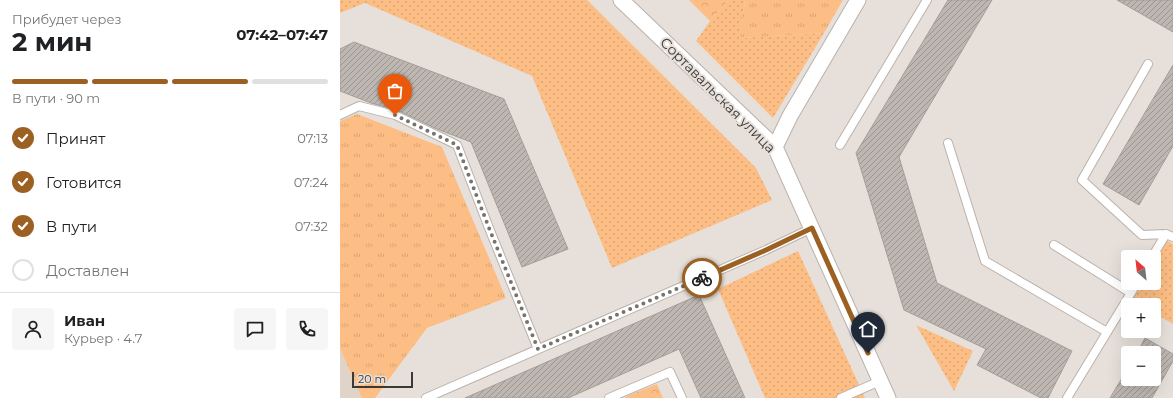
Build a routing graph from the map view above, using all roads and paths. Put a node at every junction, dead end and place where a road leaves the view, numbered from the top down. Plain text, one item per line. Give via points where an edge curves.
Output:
1 (621, 0) edge
2 (858, 0) edge
3 (927, 0) edge
4 (1148, 64) dead end
5 (340, 115) edge
6 (948, 143) dead end
7 (840, 145) dead end
8 (775, 147) junction
9 (812, 228) junction
10 (1169, 235) edge
11 (1054, 245) dead end
12 (1157, 250) edge
13 (1133, 290) edge
14 (1131, 293) junction
15 (1107, 332) junction
16 (538, 349) junction
17 (880, 381) junction
18 (426, 398) edge
19 (609, 398) edge
20 (682, 398) edge
21 (841, 398) edge
22 (888, 398) edge
23 (1067, 398) edge

1 - 8 street, Сортавальская улица
2 - 8 street via 790,116
3 - 7 lane
4 - 10 lane via 1082,180 1142,235
5 - 16 lane via 360,106 395,115 457,145
6 - 15 lane via 985,261
8 - 9 street, Сортавальская улица
9 - 16 lane
9 - 17 street, Сортавальская улица
10 - 12 lane
11 - 14 lane
13 - 14 lane
14 - 15 lane
15 - 23 lane
16 - 18 lane
17 - 21 lane
17 - 22 street, Сортавальская улица
19 - 20 lane via 670,372

